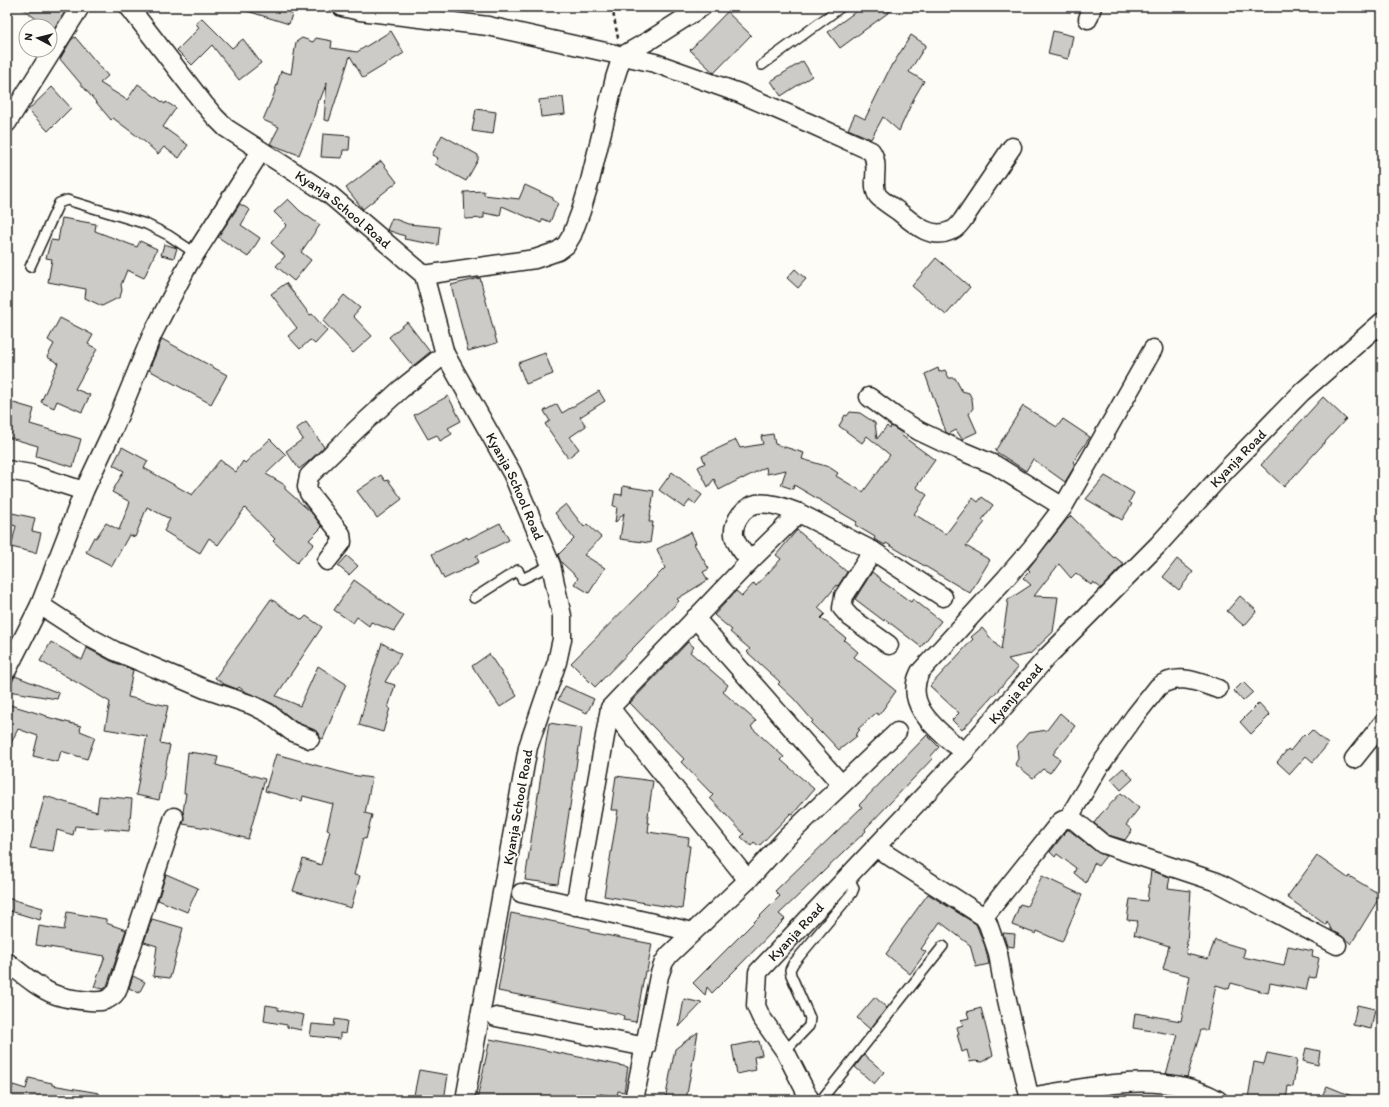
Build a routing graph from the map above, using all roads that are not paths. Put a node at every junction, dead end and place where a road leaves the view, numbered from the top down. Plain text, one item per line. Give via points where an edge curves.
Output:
1 (80, 7) edge
2 (129, 7) edge
3 (342, 7) edge
4 (702, 7) edge
5 (841, 7) edge
6 (360, 9) edge
7 (622, 56) junction
8 (762, 65) dead end
9 (7, 123) edge
10 (1012, 147) dead end
11 (261, 151) junction
12 (195, 253) junction
13 (30, 267) dead end
14 (424, 275) junction
15 (1382, 322) edge
16 (1153, 349) dead end
17 (445, 354) junction
18 (870, 397) dead end
19 (7, 470) edge
20 (84, 491) junction
21 (1064, 507) junction
22 (799, 513) junction
23 (873, 551) junction
24 (327, 561) dead end
25 (750, 561) junction
26 (551, 565) junction
27 (943, 597) dead end
28 (474, 598) dead end
29 (40, 605) junction
30 (695, 618) junction
31 (889, 646) dead end
32 (7, 670) edge
33 (1218, 689) dead end
34 (610, 708) junction
35 (1382, 724) edge
36 (896, 732) dead end
37 (310, 739) dead end
38 (964, 753) junction
39 (1354, 759) dead end
40 (841, 784) junction
41 (174, 816) dead end
42 (1068, 819) junction
43 (875, 847) junction
44 (848, 876) junction
45 (748, 880) junction
46 (521, 894) dead end
47 (575, 906) junction
48 (984, 917) junction
49 (693, 932) junction
50 (1337, 944) dead end
51 (943, 946) dead end
52 (7, 962) edge
53 (496, 1017) dead end
54 (646, 1047) junction
55 (785, 1051) junction
56 (1030, 1099) edge
57 (464, 1100) edge
58 (634, 1100) edge
59 (810, 1100) edge
60 (821, 1100) edge
61 (1218, 1100) edge

1 - 9 street
2 - 11 street, Kyanja School Road via 215,117 226,128
3 - 6 street
4 - 7 street
5 - 8 lane
6 - 7 street via 488,26
7 - 10 street via 655,63 739,93 870,151 876,162 878,196 925,231 937,234 951,231 962,221
7 - 14 street via 590,181 572,235 566,245 558,251 535,259
11 - 12 street
11 - 14 street, Kyanja School Road via 330,195
12 - 13 lane via 146,224 67,200 60,203
12 - 20 street via 152,335 115,425
14 - 17 street, Kyanja School Road
15 - 38 street, Kyanja Road via 1302,392 1225,471 1158,545 1047,657
16 - 21 street
17 - 24 street via 356,429 309,476 309,493 341,534 342,542
17 - 26 street, Kyanja School Road via 512,473
18 - 21 street via 920,431 995,465
19 - 20 street via 31,474
20 - 29 street
21 - 38 street via 1016,566 916,678 915,692 924,716
22 - 23 street
22 - 25 street
22 - 25 street via 773,504 755,504 743,511 736,520 733,532 736,544
23 - 27 street
23 - 31 street via 844,596 842,608
25 - 30 street
26 - 28 lane via 522,579 518,570
26 - 57 street, Kyanja School Road via 562,616 562,639 557,662 528,747
29 - 32 street
29 - 37 street via 115,651 205,689 252,705 268,713 291,731
30 - 34 street
30 - 40 street
33 - 42 street via 1181,678 1158,687 1098,768
34 - 45 street
34 - 47 street
35 - 39 street
36 - 40 street
38 - 43 street, Kyanja Road
40 - 45 street
41 - 52 street via 113,997 96,1001 55,995
42 - 48 street via 1060,822
42 - 50 street via 1074,820 1103,844 1217,882
43 - 44 street, Kyanja Road
43 - 48 street
44 - 55 lane via 854,888 852,893 790,970 810,1018 809,1026
44 - 55 street, Kyanja Road via 758,972 756,1006
45 - 49 street
46 - 47 street
47 - 49 street
48 - 56 street via 998,953
49 - 54 street via 664,962
51 - 60 lane
53 - 54 street
54 - 58 street
55 - 59 street, Kyanja Road
56 - 61 street via 1123,1083 1155,1082 1186,1088

